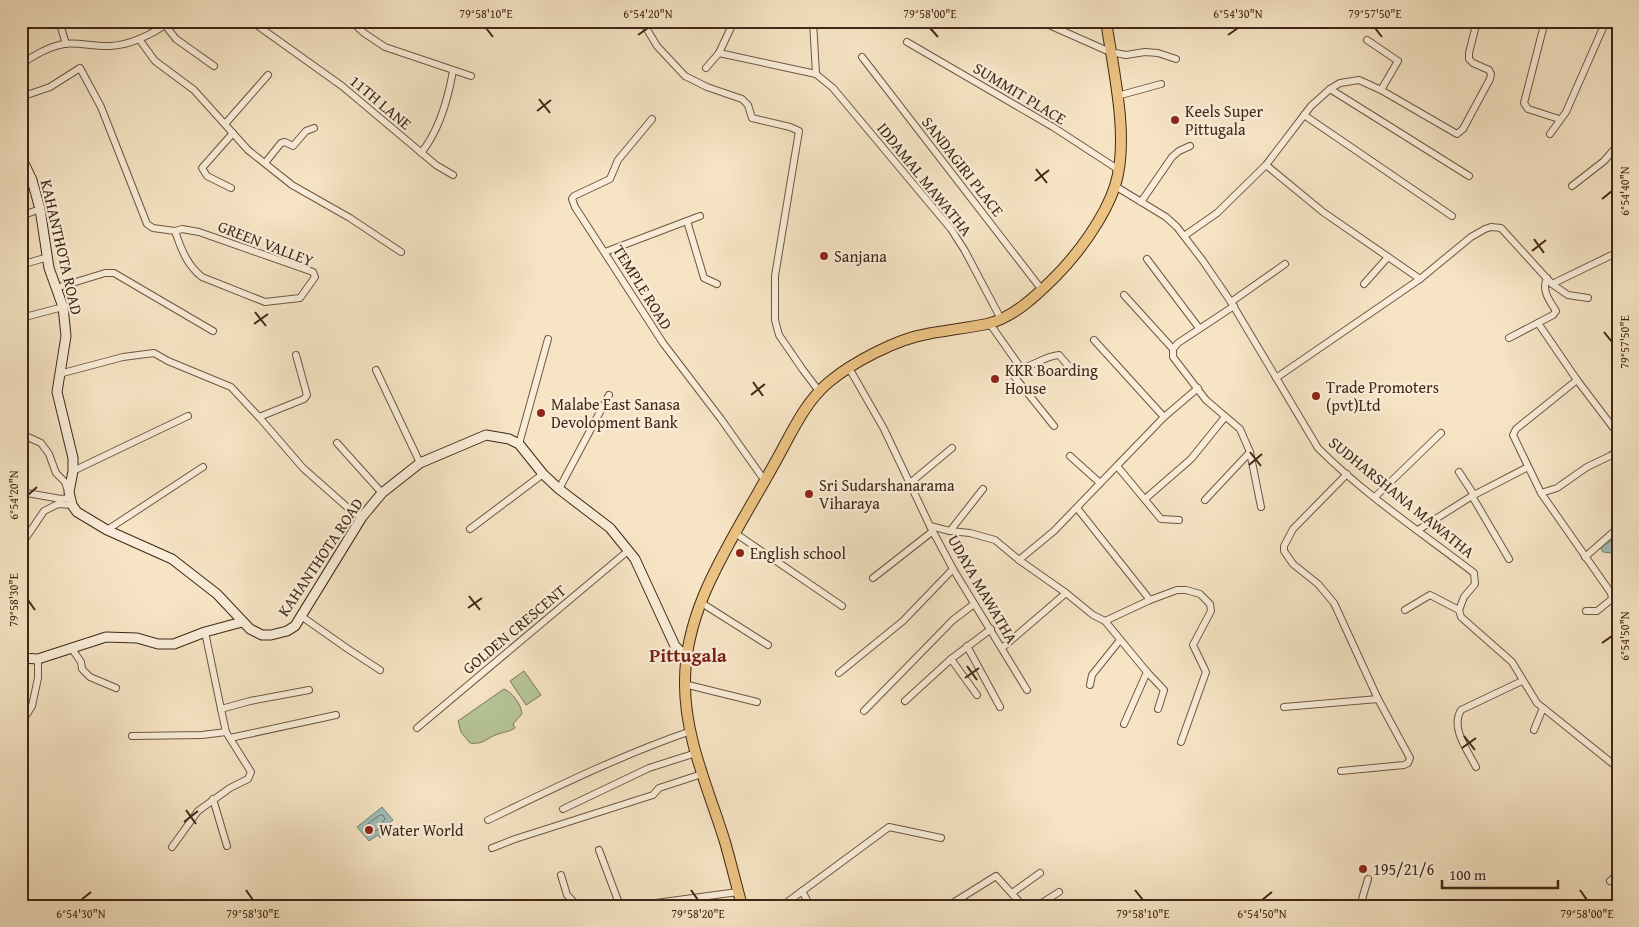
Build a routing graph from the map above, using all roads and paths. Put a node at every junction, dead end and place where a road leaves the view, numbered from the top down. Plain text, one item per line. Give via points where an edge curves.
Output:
1 (59, 21) edge
2 (251, 21) edge
3 (351, 21) edge
4 (642, 21) edge
5 (734, 21) edge
6 (813, 21) edge
7 (1040, 21) edge
8 (1106, 21) edge
9 (1478, 21) edge
10 (1545, 21) edge
11 (1606, 21) edge
12 (168, 23) edge
13 (140, 39) junction
14 (1367, 40) dead end
15 (906, 42) dead end
16 (66, 44) junction
17 (1110, 52) junction
18 (719, 53) junction
19 (862, 57) dead end
20 (1176, 59) dead end
21 (21, 64) edge
22 (214, 66) dead end
23 (706, 68) dead end
24 (452, 71) junction
25 (816, 74) junction
26 (268, 76) dead end
27 (471, 76) dead end
28 (1160, 84) dead end
29 (1330, 89) junction
30 (1381, 90) junction
31 (1116, 96) junction
32 (21, 97) edge
33 (1304, 115) junction
34 (652, 119) dead end
35 (1559, 119) junction
36 (225, 124) junction
37 (314, 128) dead end
38 (233, 133) junction
39 (1550, 134) dead end
40 (1618, 145) edge
41 (1190, 146) dead end
42 (421, 153) junction
43 (21, 158) edge
44 (265, 163) junction
45 (1266, 165) junction
46 (1119, 170) junction
47 (453, 175) dead end
48 (1469, 176) dead end
49 (1115, 186) junction
50 (1572, 186) dead end
51 (231, 188) dead end
52 (1141, 202) junction
53 (40, 209) junction
54 (21, 216) edge
55 (700, 216) dead end
56 (1452, 216) dead end
57 (687, 220) junction
58 (175, 231) junction
59 (1184, 236) junction
60 (401, 252) dead end
61 (605, 252) junction
62 (1618, 252) edge
63 (48, 257) junction
64 (1388, 257) junction
65 (1147, 259) dead end
66 (1285, 264) dead end
67 (21, 265) edge
68 (1420, 279) junction
69 (1549, 281) junction
70 (717, 284) dead end
71 (1364, 284) dead end
72 (56, 288) junction
73 (1042, 290) junction
74 (1124, 295) dead end
75 (1588, 298) dead end
76 (1232, 304) junction
77 (63, 308) junction
78 (21, 318) edge
79 (1001, 319) junction
80 (1538, 323) junction
81 (990, 324) junction
82 (1199, 328) junction
83 (213, 331) dead end
84 (1509, 338) dead end
85 (548, 339) dead end
86 (1094, 340) dead end
87 (1173, 349) junction
88 (296, 354) dead end
89 (849, 368) junction
90 (1021, 368) junction
91 (376, 370) dead end
92 (1072, 370) dead end
93 (60, 374) junction
94 (1276, 378) junction
95 (1577, 380) junction
96 (1198, 388) junction
97 (819, 391) junction
98 (608, 395) dead end
99 (188, 416) dead end
100 (259, 416) junction
101 (1225, 417) junction
102 (1164, 418) junction
103 (1054, 426) dead end
104 (1441, 433) dead end
105 (21, 434) edge
106 (1618, 434) edge
107 (337, 442) dead end
108 (519, 444) junction
109 (952, 448) dead end
110 (1618, 451) edge
111 (1250, 452) junction
112 (1070, 456) dead end
113 (420, 463) junction
114 (1117, 466) junction
115 (202, 467) dead end
116 (1528, 467) junction
117 (73, 471) junction
118 (1459, 472) dead end
119 (542, 474) junction
120 (1347, 474) junction
121 (764, 481) junction
122 (910, 483) junction
123 (1100, 483) junction
124 (559, 489) junction
125 (983, 489) dead end
126 (21, 492) edge
127 (1541, 493) junction
128 (382, 494) junction
129 (1473, 496) junction
130 (1375, 497) junction
131 (70, 498) junction
132 (1145, 498) junction
133 (1205, 500) dead end
134 (1261, 507) dead end
135 (1077, 508) junction
136 (362, 517) junction
137 (1179, 520) dead end
138 (1618, 528) edge
139 (470, 529) dead end
140 (932, 529) junction
141 (107, 530) junction
142 (1418, 530) junction
143 (950, 531) junction
144 (736, 533) junction
145 (21, 545) edge
146 (629, 550) junction
147 (1585, 557) junction
148 (1509, 559) dead end
149 (1019, 560) junction
150 (954, 569) junction
151 (873, 578) dead end
152 (1066, 593) junction
153 (1150, 600) junction
154 (700, 602) junction
155 (974, 604) junction
156 (842, 606) dead end
157 (1405, 610) dead end
158 (1458, 610) junction
159 (1586, 611) dead end
160 (302, 616) junction
161 (1105, 621) junction
162 (242, 622) junction
163 (991, 629) junction
164 (205, 632) junction
165 (1120, 640) junction
166 (768, 644) dead end
167 (967, 646) junction
168 (1002, 648) junction
169 (72, 649) junction
170 (686, 656) junction
171 (21, 658) edge
172 (38, 659) junction
173 (951, 659) junction
174 (380, 670) dead end
175 (1147, 672) junction
176 (839, 674) dead end
177 (1522, 681) junction
178 (684, 684) junction
179 (1090, 685) dead end
180 (116, 688) dead end
181 (309, 690) dead end
182 (1027, 690) dead end
183 (977, 695) dead end
184 (1378, 699) junction
185 (905, 701) dead end
186 (757, 702) dead end
187 (1000, 707) dead end
188 (1284, 707) dead end
189 (1542, 708) junction
190 (221, 709) junction
191 (1158, 709) dead end
192 (864, 711) dead end
193 (336, 714) dead end
194 (21, 723) edge
195 (1124, 724) dead end
196 (417, 728) dead end
197 (1534, 730) dead end
198 (691, 731) junction
199 (228, 735) junction
200 (132, 736) dead end
201 (1181, 742) dead end
202 (696, 753) junction
203 (1476, 767) dead end
204 (1618, 768) edge
205 (1341, 771) dead end
206 (702, 774) junction
207 (213, 799) junction
208 (563, 809) dead end
209 (488, 820) dead end
210 (941, 838) dead end
211 (227, 846) dead end
212 (172, 847) dead end
213 (492, 848) dead end
214 (600, 850) dead end
215 (1040, 873) dead end
216 (1618, 874) edge
217 (561, 875) dead end
218 (1368, 879) dead end
219 (1610, 881) dead end
220 (802, 891) junction
221 (738, 892) junction
222 (1059, 892) dead end
223 (1012, 893) junction
224 (578, 906) edge
225 (620, 906) edge
226 (633, 906) edge
227 (742, 906) edge
228 (782, 906) edge
229 (810, 906) edge
230 (948, 906) edge
231 (1023, 906) edge
232 (1037, 906) edge
233 (1360, 906) edge

1 - 16 street
2 - 42 street, 11TH LANE via 342,86
3 - 24 street via 385,47
4 - 97 street via 657,46 685,76 707,88 742,99 748,105 752,118 799,132 775,276 775,320 779,335
5 - 18 street
6 - 25 street
7 - 17 street
8 - 17 main road
9 - 30 street via 1469,59 1491,74 1464,129 1457,134
10 - 35 street via 1524,103 1528,109
11 - 35 street via 1566,112
12 - 13 street
12 - 22 street via 176,39
13 - 16 street via 112,46
13 - 36 street via 155,61 194,90
14 - 30 street via 1398,61
15 - 46 street, SUMMIT PLACE via 1053,127
16 - 21 street via 47,49
17 - 20 street via 1126,56 1158,53
17 - 31 main road
18 - 23 street
18 - 25 street
19 - 73 street, SANDAGIRI PLACE
24 - 27 street
24 - 42 street, 11TH LANE via 434,135
25 - 79 street, IDDAMAL MAWATHA via 833,88 951,229
26 - 36 street
28 - 31 street
29 - 30 street via 1340,83 1359,80
29 - 33 street
29 - 48 street
31 - 46 main road
32 - 58 street, GREEN VALLEY via 50,87 80,68 101,107 147,224
33 - 45 street
33 - 56 street
34 - 61 street, TEMPLE ROAD via 618,160 610,179 572,199
35 - 39 street
36 - 38 street
37 - 44 street via 306,131 293,146 281,143
38 - 44 street
38 - 51 street via 202,168 207,176
40 - 50 street via 1604,161
41 - 52 street via 1172,157
42 - 47 street
43 - 53 main road, KAHANTHOTA ROAD via 32,180
44 - 60 street via 292,185
45 - 59 street via 1218,213
45 - 64 street via 1323,212
46 - 49 main road
49 - 52 street, SUDHARSHANA MAWATHA
49 - 73 main road via 1086,240
52 - 59 street, SUDHARSHANA MAWATHA via 1166,217
53 - 54 street
53 - 63 main road, KAHANTHOTA ROAD
55 - 57 street
57 - 61 street
57 - 70 street via 704,278
58 - 58 street, GREEN VALLEY via 184,255 196,273 264,302 300,298 315,277 313,272 206,234 182,229
59 - 76 street, SUDHARSHANA MAWATHA
61 - 121 street, TEMPLE ROAD via 663,343
62 - 69 street
63 - 67 street
63 - 72 main road, KAHANTHOTA ROAD
64 - 68 street
64 - 71 street
65 - 82 street
66 - 76 street
68 - 69 street via 1471,237 1491,227 1501,228
68 - 94 street
69 - 75 street via 1568,295
69 - 80 street via 1545,283 1545,293 1556,311
72 - 77 main road, KAHANTHOTA ROAD
72 - 83 street via 105,272 114,273
73 - 79 main road
74 - 87 street
76 - 82 street
76 - 94 street, SUDHARSHANA MAWATHA
77 - 78 street
77 - 93 main road, KAHANTHOTA ROAD via 66,336
79 - 81 main road
80 - 84 street
80 - 95 street
81 - 89 main road via 924,334 893,345
81 - 90 street
82 - 87 street
85 - 108 street
86 - 102 street
87 - 96 street via 1173,357
88 - 100 street via 307,395
89 - 97 main road
89 - 122 street, UDAYA MAWATHA
90 - 92 street via 1059,355
90 - 103 street via 1014,376
91 - 113 street
93 - 100 street via 154,353 231,387
93 - 117 main road, KAHANTHOTA ROAD via 58,392
94 - 120 street, SUDHARSHANA MAWATHA via 1318,448
95 - 106 street
95 - 116 street via 1516,429 1513,435
96 - 101 street
96 - 102 street
97 - 121 main road
98 - 124 street
99 - 117 street
100 - 136 street via 303,468
101 - 111 street via 1240,430
101 - 132 street via 1191,459
102 - 114 street
104 - 130 street
105 - 131 street via 41,443 56,473 65,482
107 - 128 street
108 - 113 main road, KAHANTHOTA ROAD via 509,438 486,435
108 - 119 main road
109 - 122 street
110 - 127 street via 1587,466 1557,488
111 - 133 street
111 - 134 street
112 - 123 street
113 - 128 main road, KAHANTHOTA ROAD
114 - 123 street
114 - 132 street
115 - 141 street
116 - 127 street
116 - 129 street
117 - 131 main road, KAHANTHOTA ROAD
118 - 129 street
119 - 124 main road
119 - 139 street
120 - 130 street, SUDHARSHANA MAWATHA
120 - 184 street via 1293,529 1284,551 1293,564 1318,584 1334,603
121 - 144 main road
122 - 140 street, UDAYA MAWATHA
123 - 135 street
124 - 146 main road via 610,528
125 - 143 street
126 - 131 street
127 - 147 street
128 - 136 main road, KAHANTHOTA ROAD
129 - 142 street
129 - 148 street
130 - 142 street, SUDHARSHANA MAWATHA
131 - 141 main road, KAHANTHOTA ROAD via 77,512
131 - 145 street via 44,511
132 - 137 street via 1161,519
135 - 149 street
135 - 153 street
136 - 160 main road, KAHANTHOTA ROAD
138 - 147 street
140 - 143 street
140 - 150 street, UDAYA MAWATHA
140 - 151 street
141 - 162 main road, KAHANTHOTA ROAD via 172,558 217,594
142 - 158 street, SUDHARSHANA MAWATHA via 1474,572 1475,584
143 - 149 street via 970,532 995,540
144 - 154 main road
144 - 156 street
146 - 170 main road via 675,646
146 - 196 street, GOLDEN CRESCENT
147 - 159 street via 1612,599 1597,611
149 - 152 street
150 - 155 street, UDAYA MAWATHA
150 - 176 street via 903,621
152 - 161 street
152 - 168 street
153 - 161 street
153 - 201 street via 1186,590 1200,594 1210,604 1211,611 1193,645 1206,672
154 - 166 street
154 - 170 main road
155 - 163 street, UDAYA MAWATHA
155 - 192 street
157 - 158 street via 1430,595
158 - 177 street via 1512,662
160 - 162 main road, KAHANTHOTA ROAD via 287,631 270,635 250,630
160 - 174 street
161 - 165 street
162 - 164 main road
163 - 167 street
163 - 168 street, UDAYA MAWATHA
164 - 169 main road via 174,644 106,637
164 - 190 street
165 - 175 street
165 - 179 street via 1092,675
167 - 173 street
167 - 187 street
168 - 182 street, UDAYA MAWATHA
169 - 172 main road
169 - 180 street via 86,674
170 - 178 main road
171 - 172 main road
172 - 194 street via 32,706
173 - 183 street
173 - 185 street
175 - 191 street via 1164,690
175 - 195 street
177 - 189 street
177 - 203 street via 1460,710 1456,723
178 - 186 street
178 - 198 main road
181 - 190 street
184 - 188 street
184 - 205 street via 1410,758 1408,763
189 - 197 street
189 - 204 street
190 - 199 street
193 - 199 street
198 - 202 main road
198 - 209 street via 568,781
199 - 200 street
199 - 207 street via 251,772 248,779
202 - 206 main road
202 - 208 street via 649,768
206 - 213 street via 659,788 653,795
206 - 221 main road
207 - 211 street
207 - 212 street via 198,811
210 - 220 street via 889,827
214 - 225 street
215 - 223 street
216 - 219 street
217 - 224 street via 567,895
218 - 233 street
220 - 228 street
220 - 229 street
221 - 226 street
221 - 227 main road
222 - 232 street
223 - 230 street via 996,876
223 - 231 street

